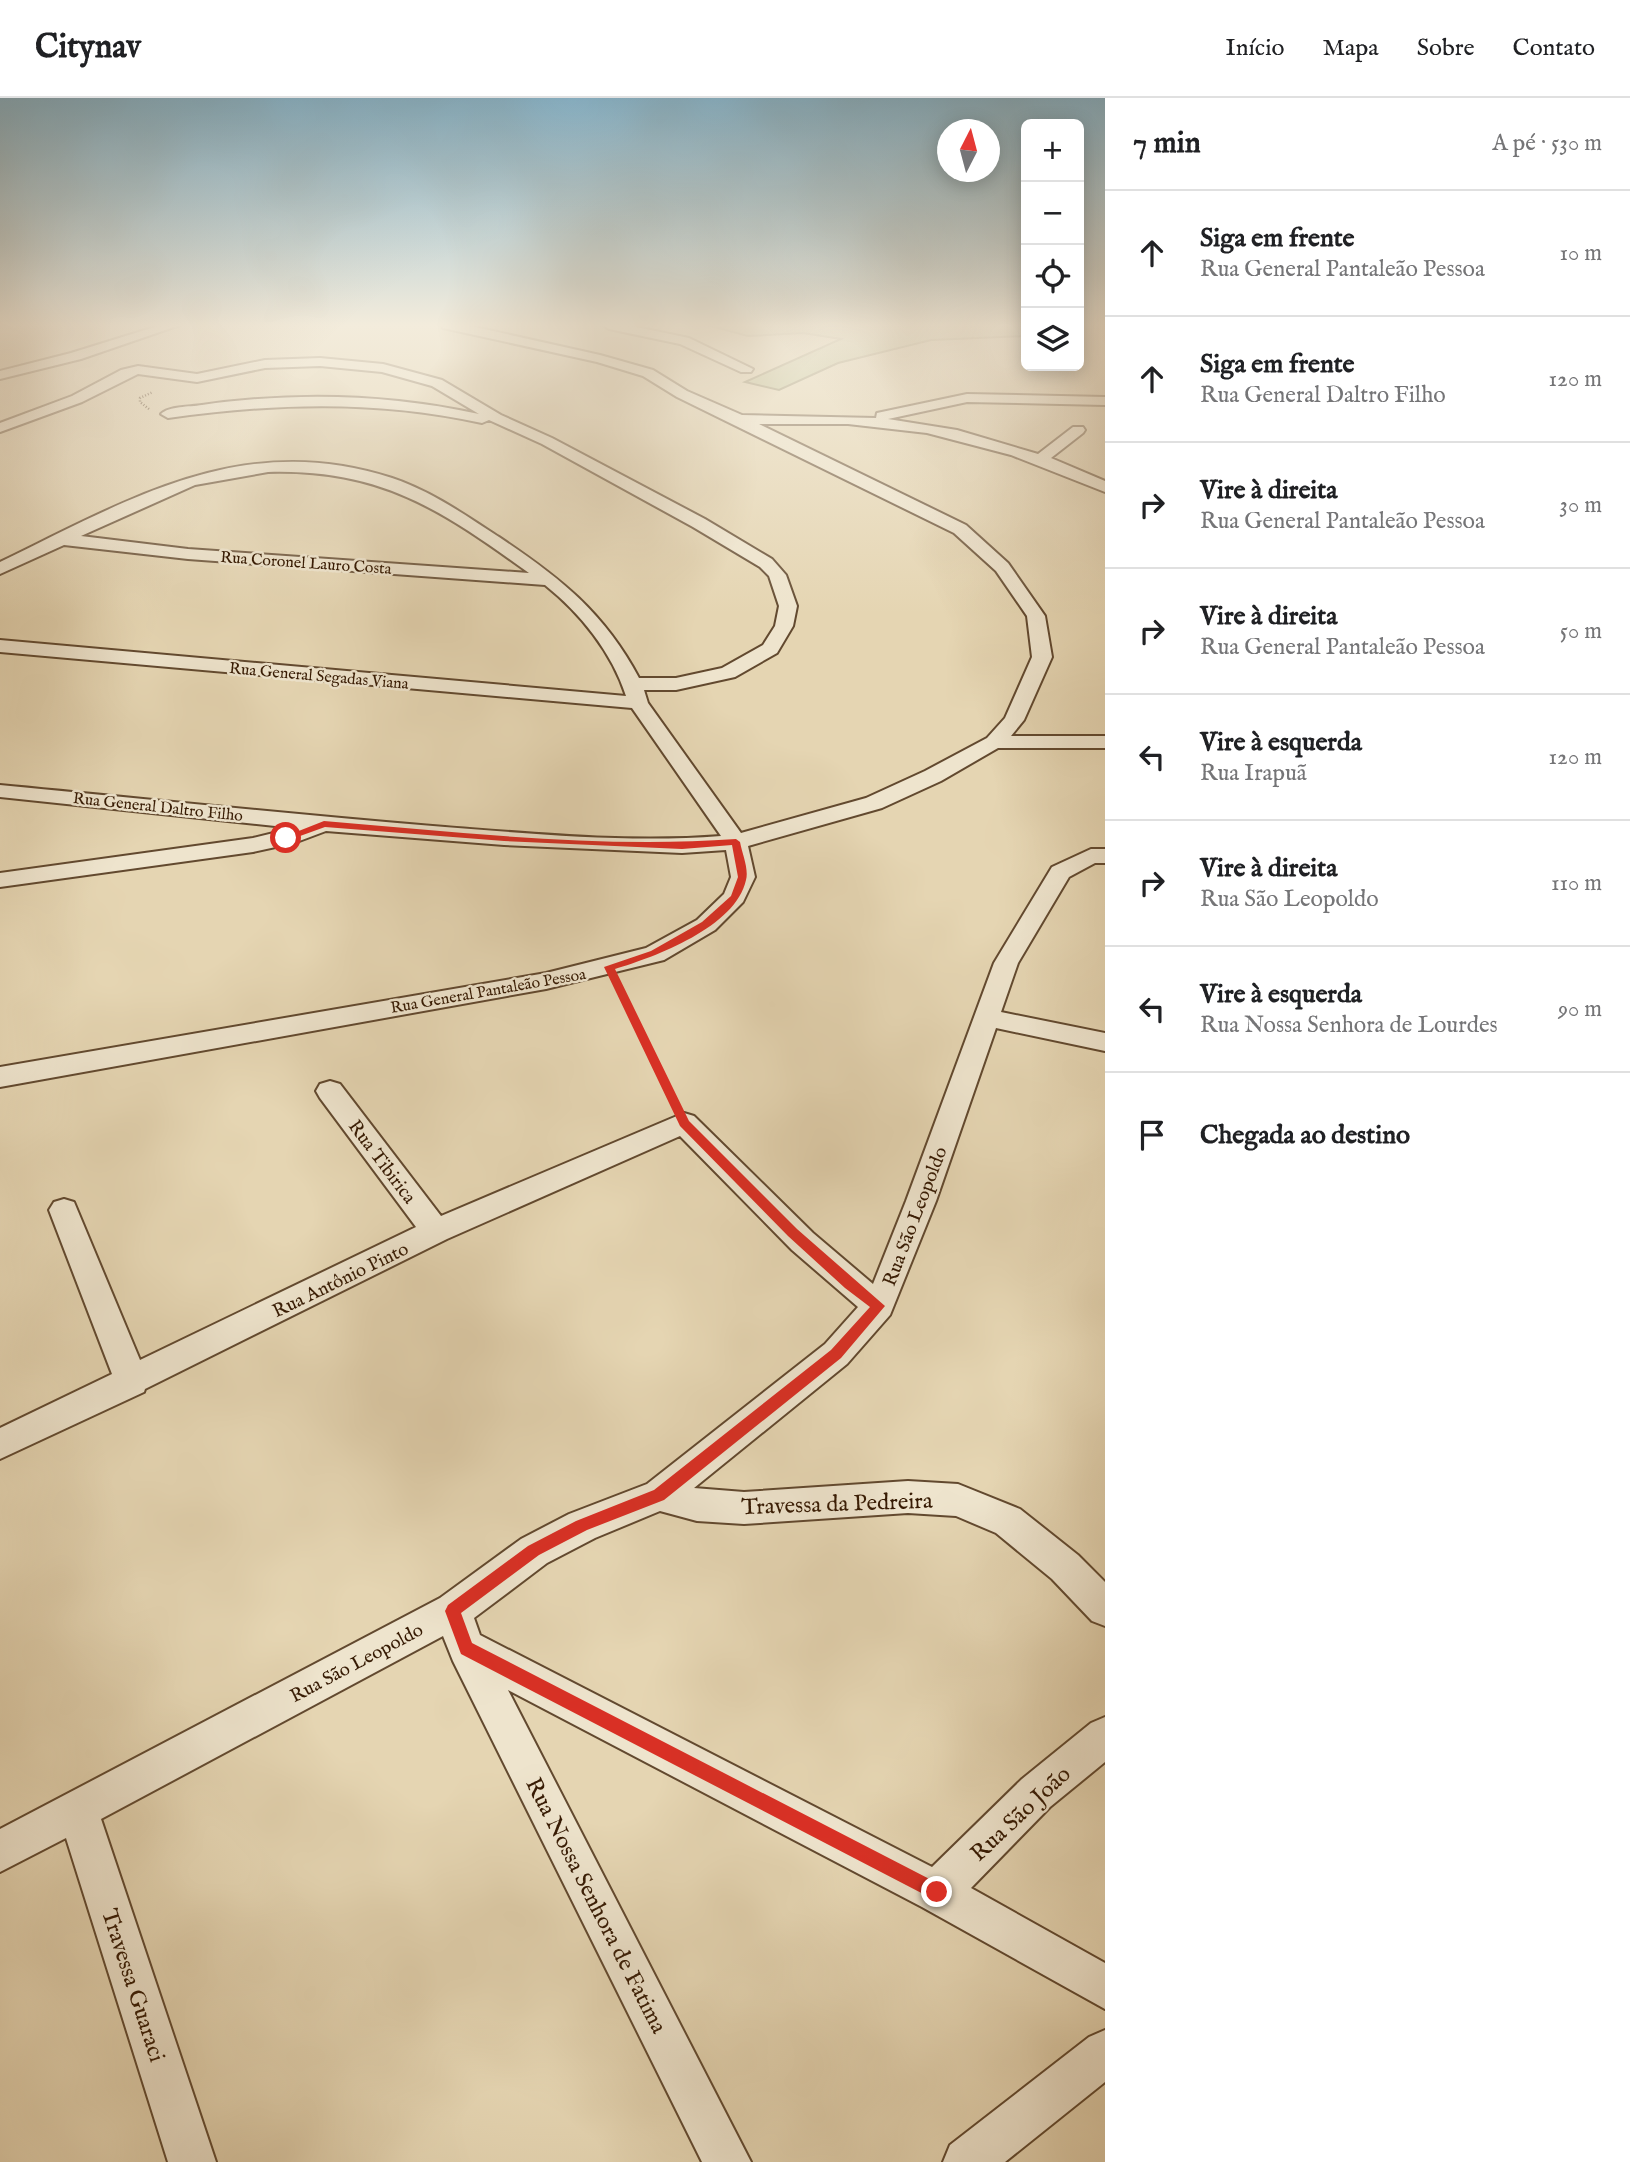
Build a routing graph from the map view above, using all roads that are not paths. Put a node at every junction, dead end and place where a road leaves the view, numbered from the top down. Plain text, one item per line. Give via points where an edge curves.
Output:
1 (18, 421) edge
2 (487, 421) edge
3 (504, 421) edge
4 (742, 421) edge
5 (864, 421) edge
6 (0, 428) edge
7 (516, 428) junction
8 (1078, 430) dead end
9 (1042, 458) junction
10 (1105, 487) edge
11 (60, 539) junction
12 (0, 569) edge
13 (553, 580) junction
14 (0, 646) edge
15 (636, 694) junction
16 (994, 742) junction
17 (1105, 742) edge
18 (0, 791) edge
19 (324, 824) junction
20 (736, 842) junction
21 (1105, 856) edge
22 (0, 880) edge
23 (988, 1018) junction
24 (1105, 1042) edge
25 (0, 1077) edge
26 (330, 1091) dead end
27 (64, 1210) dead end
28 (436, 1231) junction
29 (878, 1306) junction
30 (132, 1381) junction
31 (0, 1444) edge
32 (659, 1495) junction
33 (1105, 1608) edge
34 (460, 1629) junction
35 (1105, 1737) edge
36 (77, 1808) junction
37 (0, 1851) edge
38 (937, 1892) junction
39 (1105, 1987) edge
40 (1105, 2053) edge
41 (192, 2162) edge
42 (727, 2162) edge
43 (967, 2162) edge

1 - 6 street, Rua General Segadas Viana
2 - 7 street, Rua General Segadas Viana
3 - 7 street, Rua General Segadas Viana
4 - 16 street, Rua General Daltro Filho via 930,512 960,529 1002,567 1036,616 1042,657 1014,720
5 - 9 street via 989,441
7 - 15 street, Rua General Segadas Viana via 687,516 766,563 777,575 788,606 784,626 770,649 728,673
8 - 9 street
9 - 10 street
11 - 12 street, Rua General Pantaleão Pessoa
11 - 13 street, Rua Coronel Lauro Costa via 188,554
11 - 13 street, Rua General Pantaleão Pessoa via 195,480 251,469 325,470 386,482 417,495
13 - 15 street, Rua General Pantaleão Pessoa via 588,613
14 - 15 street, Rua General Segadas Viana
15 - 20 street, Rua General Pantaleão Pessoa
16 - 17 street
16 - 20 street, Rua General Daltro Filho via 874,803
18 - 19 street, Rua General Daltro Filho
19 - 20 street, Rua General Daltro Filho via 682,846
19 - 22 street via 253,845
20 - 25 street, Rua General Pantaleão Pessoa via 743,877 735,897 706,925 655,954 546,981
21 - 23 street, Rua São Leopoldo via 1091,856 1060,872 1006,963
23 - 24 street
23 - 29 street, Rua São Leopoldo
26 - 28 street, Rua Tibirica
27 - 30 street
28 - 29 street, Rua Antônio Pinto via 684,1124 792,1232
28 - 30 street, Rua Antônio Pinto
29 - 32 street, Rua São Leopoldo via 836,1354
30 - 31 street, Rua Antônio Pinto
32 - 33 street, Travessa da Pedreira via 697,1505 744,1507 908,1497 958,1500 1008,1521 1065,1567
32 - 34 street, Rua São Leopoldo via 534,1550
34 - 36 street, Rua São Leopoldo
34 - 38 street
34 - 42 street, Rua Nossa Senhora de Fatima
35 - 38 street, Rua São João via 1036,1793
36 - 37 street, Rua São Leopoldo
36 - 41 street, Travessa Guaraci
38 - 39 street
40 - 43 street

